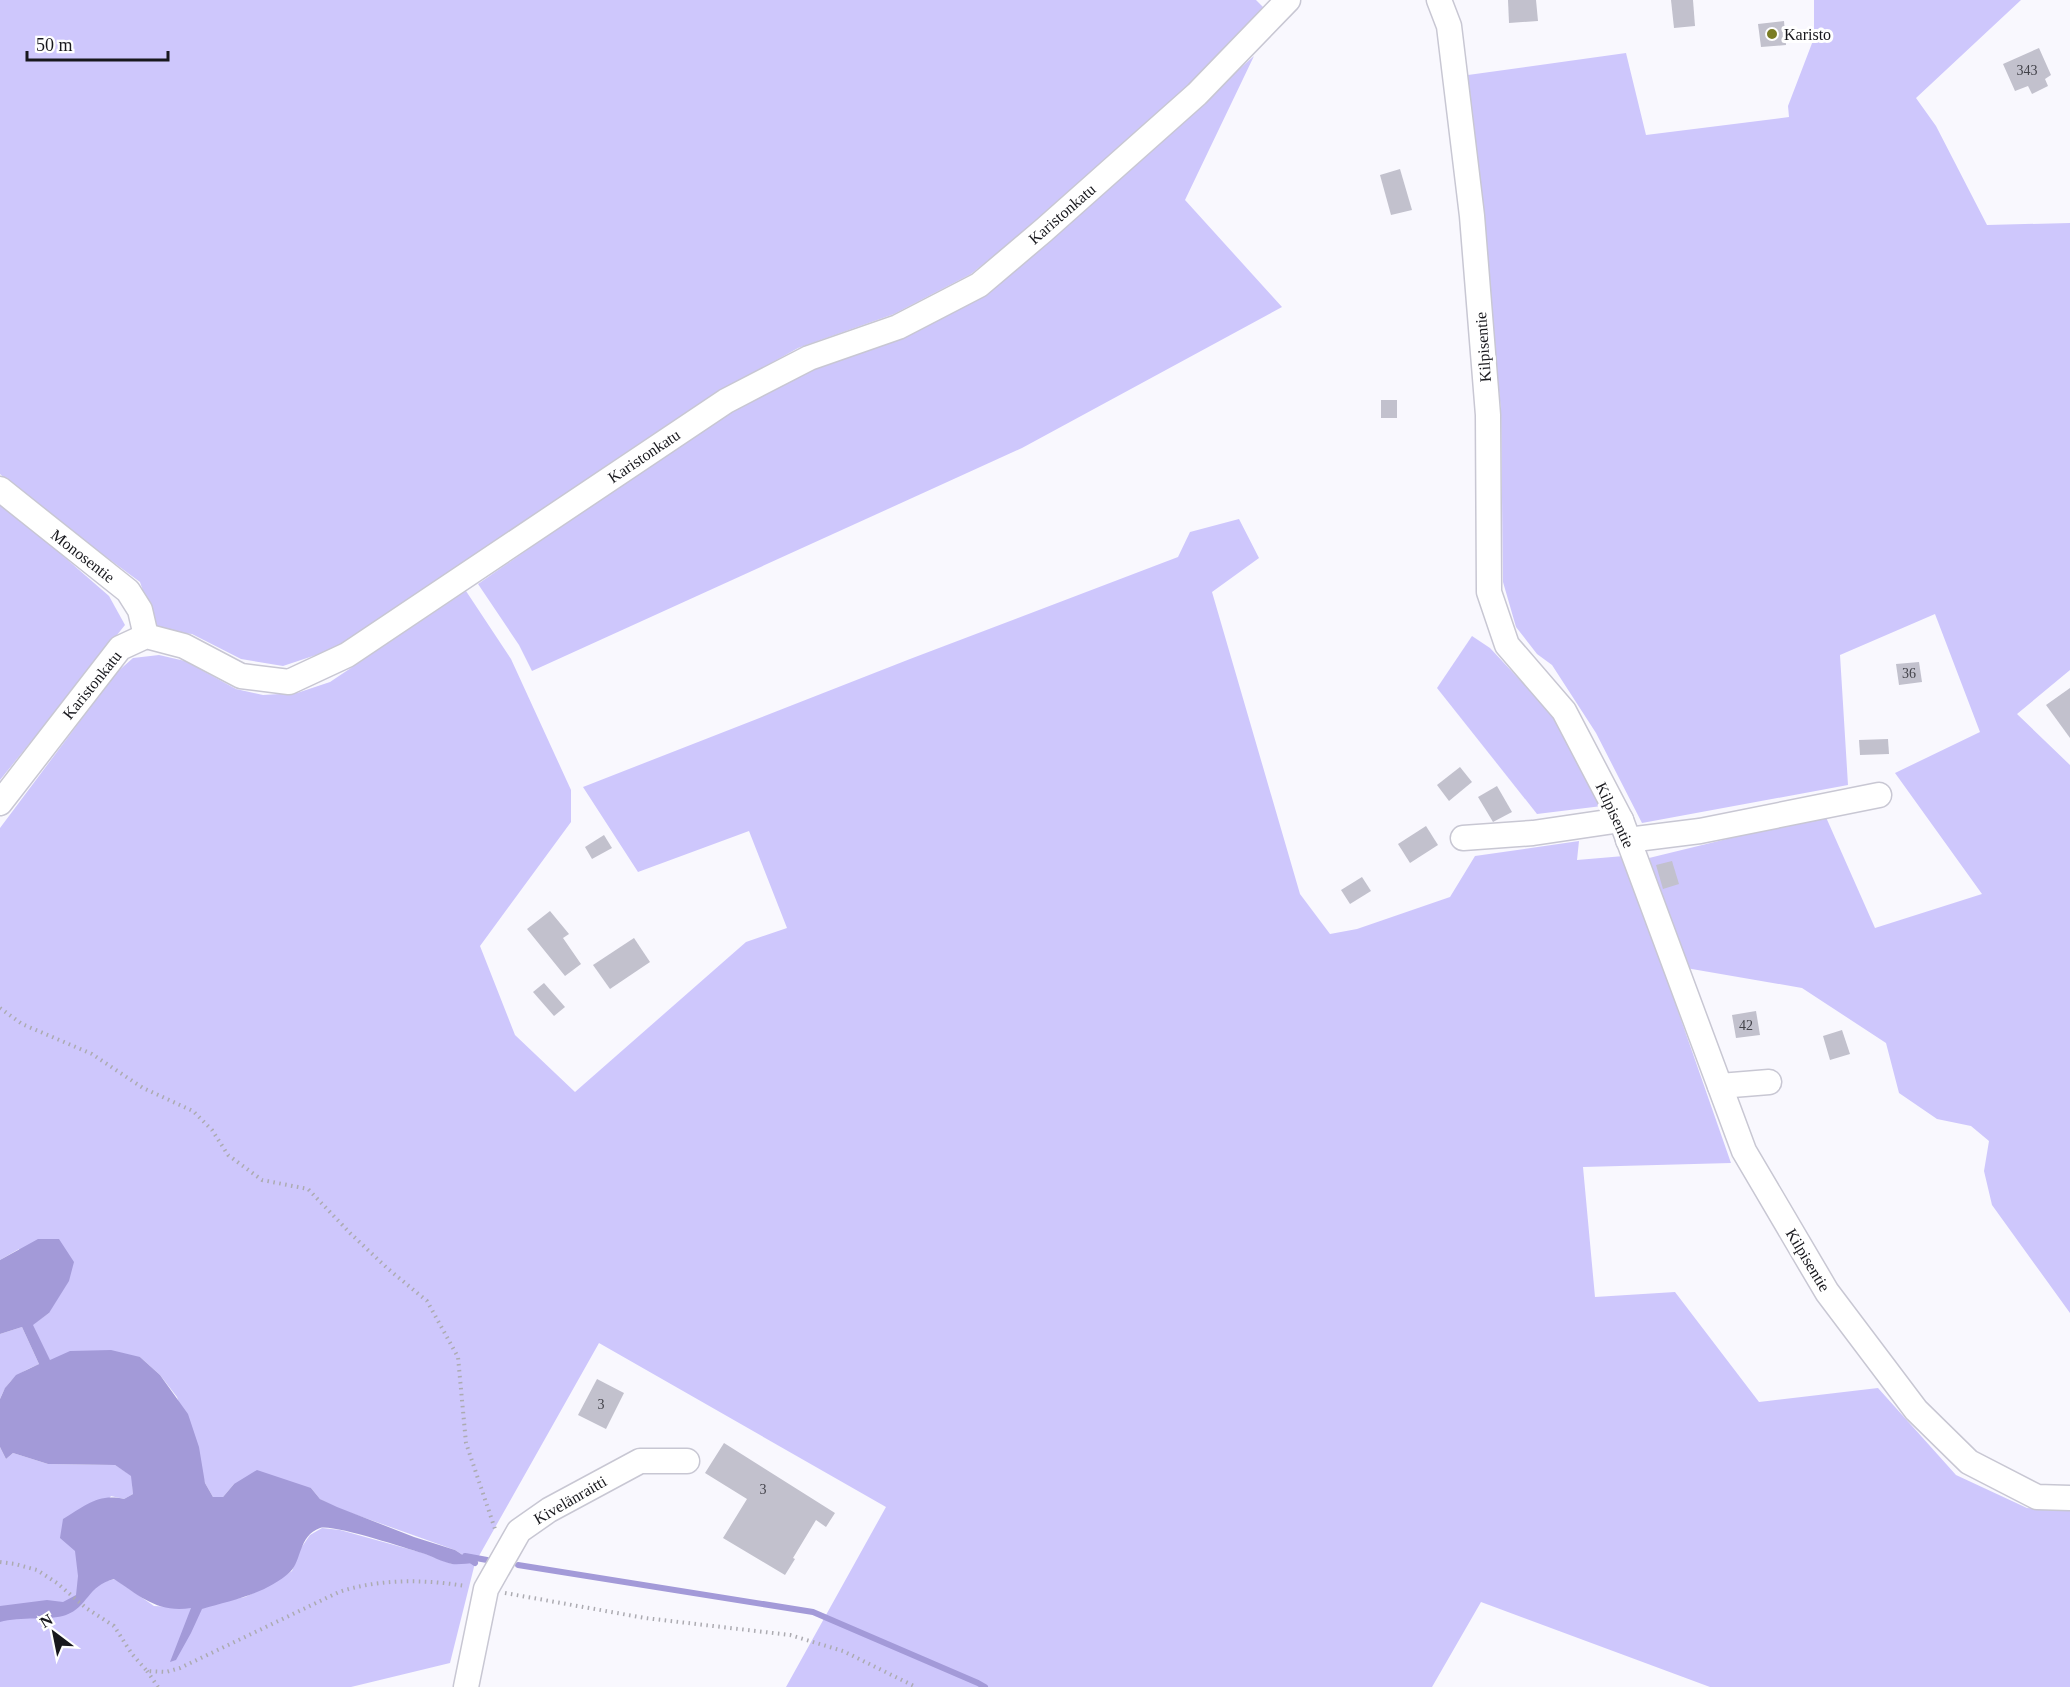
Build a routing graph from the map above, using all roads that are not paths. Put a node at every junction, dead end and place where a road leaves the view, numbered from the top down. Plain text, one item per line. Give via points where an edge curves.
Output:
1 (1288, 0) edge
2 (1439, 0) edge
3 (0, 489) edge
4 (146, 636) junction
5 (1879, 795) dead end
6 (0, 803) edge
7 (1624, 830) junction
8 (1463, 838) dead end
9 (1769, 1082) dead end
10 (1720, 1086) junction
11 (687, 1461) dead end
12 (2070, 1498) edge
13 (466, 1687) edge

1 - 4 street, Karistonkatu via 1197,94 979,285 898,327 808,358 726,401 347,655 289,682 241,676 184,646
2 - 7 street, Kilpisentie via 1449,26 1473,216 1488,416 1489,592 1507,645 1564,711
3 - 4 street, Monosentie via 128,591 140,610
4 - 6 street, Karistonkatu via 120,648
5 - 7 street via 1700,831
7 - 8 street
7 - 10 street, Kilpisentie
9 - 10 street
10 - 12 street, Kilpisentie via 1744,1151 1827,1292 1916,1410 1969,1462 2037,1497
11 - 13 street, Kivelänraitti via 640,1461 549,1510 519,1531 486,1589

